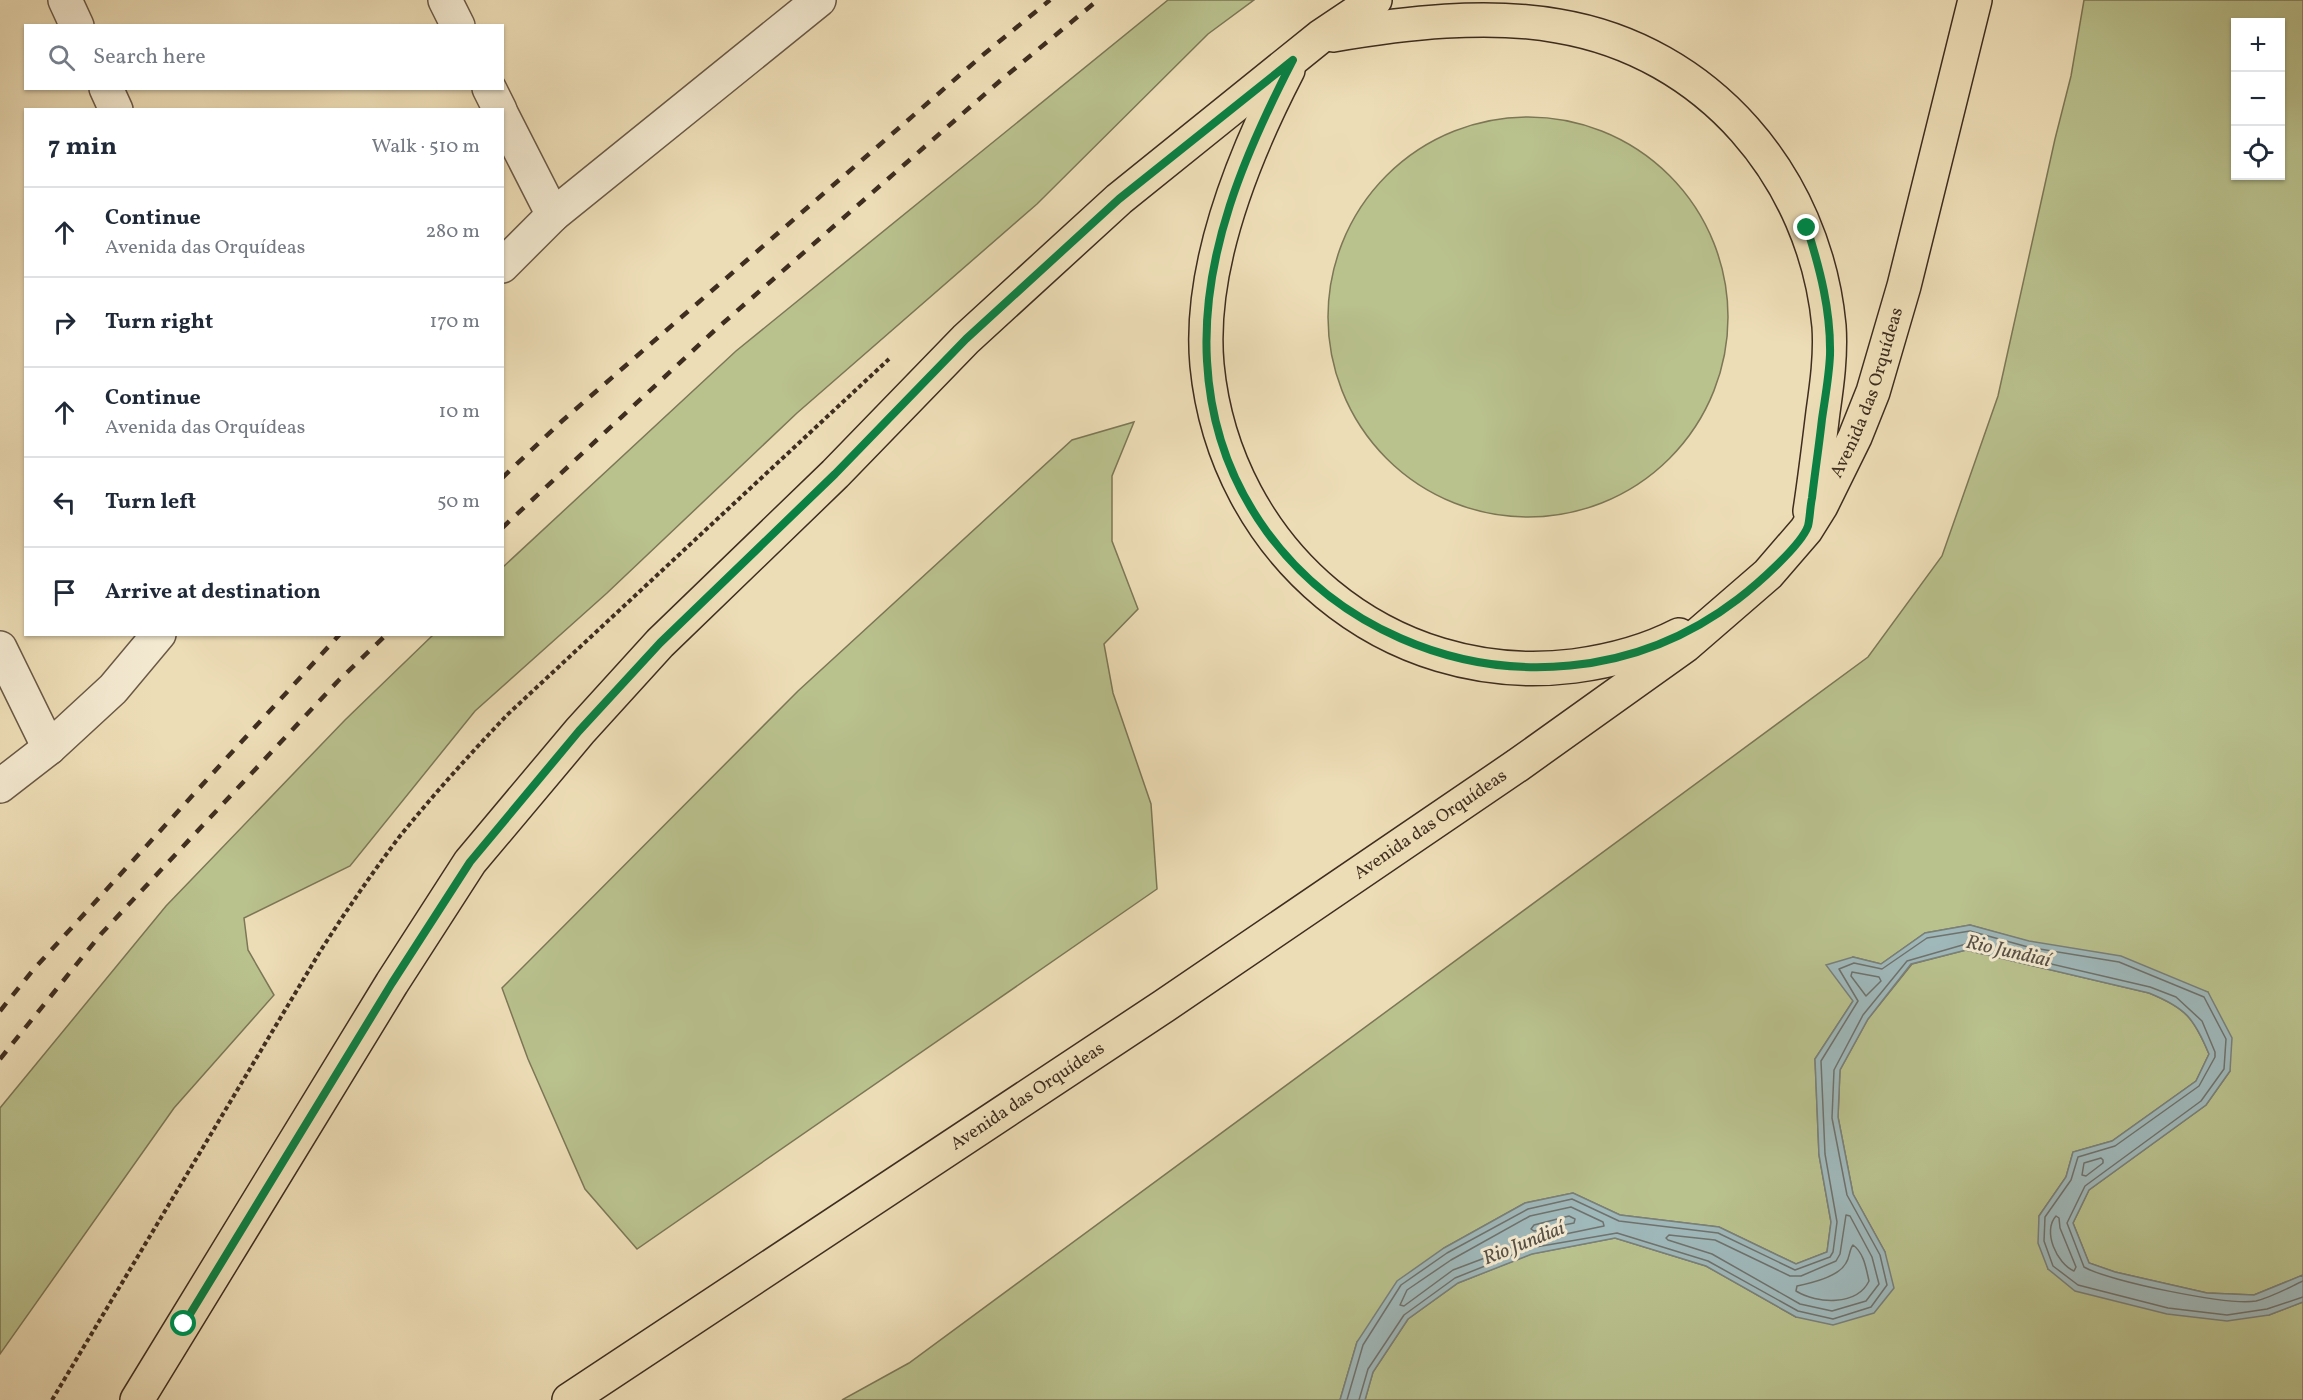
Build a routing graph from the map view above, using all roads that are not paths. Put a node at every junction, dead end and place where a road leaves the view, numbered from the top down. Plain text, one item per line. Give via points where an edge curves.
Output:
1 (65, 0) edge
2 (445, 0) edge
3 (819, 0) edge
4 (1375, 0) edge
5 (1975, 0) edge
6 (76, 24) edge
7 (457, 24) edge
8 (1320, 37) junction
9 (1293, 60) junction
10 (107, 90) edge
11 (490, 90) edge
12 (115, 108) edge
13 (499, 108) edge
14 (504, 119) edge
15 (553, 215) junction
16 (504, 264) edge
17 (1807, 528) junction
18 (1746, 593) junction
19 (157, 636) edge
20 (0, 648) edge
21 (49, 748) junction
22 (0, 786) edge
23 (137, 1400) edge
24 (569, 1400) edge

1 - 6 street
2 - 7 street
3 - 15 street
4 - 8 main road
5 - 17 main road, Avenida das Orquídeas via 1904,286 1873,392 1835,481
8 - 9 main road
8 - 17 main road via 1386,26 1457,21 1507,20 1558,26 1608,39 1656,59 1699,87 1737,120 1770,160 1796,205 1815,253 1826,303 1828,383
9 - 18 main road via 1257,131 1238,180 1212,277 1206,334 1210,392 1224,447 1247,500 1280,547 1320,588 1367,622 1446,656 1503,667 1561,667 1646,650 1698,626
9 - 23 main road via 1119,199 966,339 835,474 660,643 579,731 470,862
10 - 12 street
11 - 13 street
14 - 15 street
15 - 16 street
17 - 18 main road, Avenida das Orquídeas via 1768,574
18 - 24 main road, Avenida das Orquídeas via 1678,651 1518,765 1164,1006
19 - 21 street via 113,688
20 - 21 street
21 - 22 street

